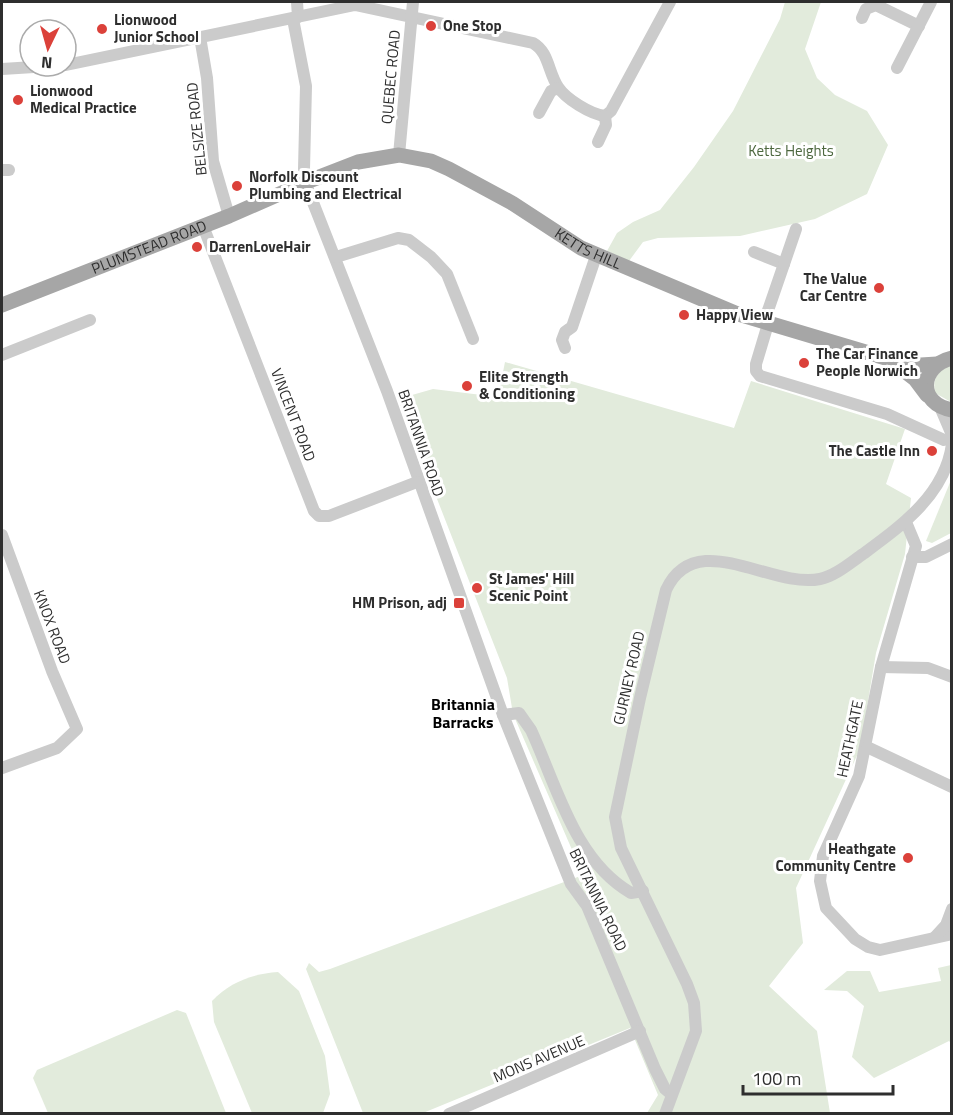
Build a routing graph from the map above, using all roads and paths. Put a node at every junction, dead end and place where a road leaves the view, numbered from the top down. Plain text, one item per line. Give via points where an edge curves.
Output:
1 (297, 2) edge
2 (412, 2) edge
3 (670, 2) edge
4 (931, 2) edge
5 (411, 16) junction
6 (296, 18) junction
7 (862, 18) dead end
8 (919, 26) junction
9 (200, 37) junction
10 (78, 62) edge
11 (18, 68) edge
12 (897, 68) dead end
13 (2, 69) edge
14 (558, 88) junction
15 (539, 113) dead end
16 (606, 120) junction
17 (598, 142) dead end
18 (399, 155) junction
19 (303, 183) junction
20 (229, 216) junction
21 (203, 226) junction
22 (796, 229) dead end
23 (754, 252) dead end
24 (596, 256) junction
25 (336, 257) junction
26 (784, 264) junction
27 (2, 305) edge
28 (766, 323) junction
29 (83, 327) dead end
30 (473, 339) dead end
31 (565, 348) dead end
32 (951, 350) edge
33 (2, 355) edge
34 (889, 359) junction
35 (943, 361) edge
36 (941, 406) edge
37 (949, 440) edge
38 (417, 482) junction
39 (906, 522) junction
40 (3, 543) edge
41 (951, 544) edge
42 (912, 557) junction
43 (881, 666) junction
44 (951, 677) edge
45 (503, 715) junction
46 (867, 747) junction
47 (2, 768) edge
48 (951, 787) edge
49 (643, 891) junction
50 (951, 909) edge
51 (951, 934) edge
52 (934, 938) junction
53 (640, 1032) junction
54 (671, 1094) junction
55 (449, 1113) edge
56 (665, 1113) edge

1 - 6 street, BRITANNIA ROAD
2 - 5 street, QUEBEC ROAD
3 - 16 street
4 - 8 street
5 - 6 street via 355,5
5 - 14 street via 533,43 540,47
5 - 18 street, QUEBEC ROAD
6 - 9 street
6 - 19 street, BRITANNIA ROAD via 306,86
7 - 8 street via 866,9 876,5
8 - 12 street
9 - 10 street
9 - 20 street, BELSIZE ROAD via 213,161
11 - 13 street
14 - 15 street via 551,91
14 - 16 street
16 - 17 street
18 - 19 main road, KETTS HILL via 358,162
18 - 24 main road, KETTS HILL via 432,161 470,180
19 - 20 main road, PLUMSTEAD ROAD
19 - 25 street, BRITANNIA ROAD
20 - 21 main road, PLUMSTEAD ROAD
21 - 27 main road, PLUMSTEAD ROAD
21 - 38 street, VINCENT ROAD via 314,511 319,516 329,516
22 - 26 street
23 - 26 street
24 - 28 main road, KETTS HILL
24 - 31 street via 572,327 562,340
25 - 30 street via 398,238 409,240 447,274
25 - 38 street, BRITANNIA ROAD
26 - 28 street
28 - 34 main road, KETTS HILL
28 - 37 street via 756,364 760,376 922,425
29 - 33 street via 20,354
32 - 35 main road
34 - 35 main road, KETTS HILL via 921,365
34 - 36 main road, KETTS HILL
35 - 36 main road via 927,377 927,390
36 - 37 street
37 - 39 street, GURNEY ROAD via 944,473
38 - 45 street, BRITANNIA ROAD
39 - 42 street, HEATHGATE via 915,542
39 - 49 street, GURNEY ROAD via 852,562 821,579 797,579 705,561 686,566 672,580 650,655 615,818 616,835
40 - 47 street, KNOX ROAD via 77,729 57,748
41 - 42 street via 926,557
42 - 43 street, HEATHGATE
43 - 44 street via 928,668
43 - 46 street, HEATHGATE
45 - 49 street, BRITANNIA ROAD via 519,714 531,730 591,858 619,886 631,893
45 - 53 street, BRITANNIA ROAD via 571,884 587,906
46 - 48 street
46 - 52 street, HEATHGATE via 854,792 822,863 820,881 826,908 868,947 880,950
49 - 54 street, GURNEY ROAD via 687,984 697,1020 693,1042
50 - 52 street via 946,925
51 - 52 street, HEATHGATE
53 - 54 street, BRITANNIA ROAD via 655,1069
53 - 55 street, MONS AVENUE
54 - 56 street, GURNEY ROAD

